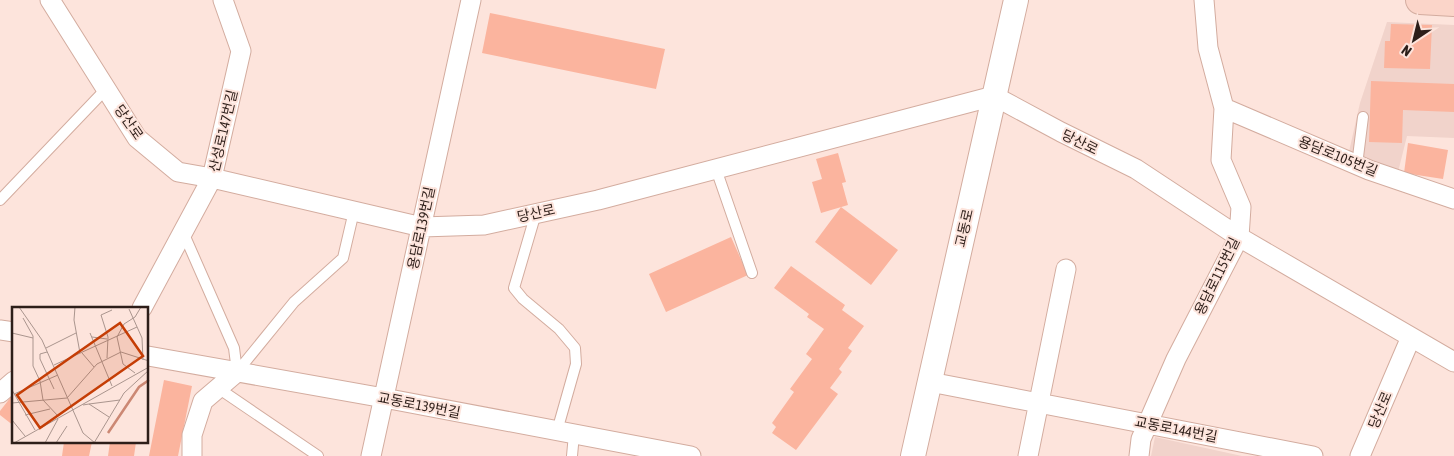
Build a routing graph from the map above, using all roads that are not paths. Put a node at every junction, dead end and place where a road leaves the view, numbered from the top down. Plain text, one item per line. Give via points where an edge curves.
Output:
1 (50, 0) edge
2 (223, 0) edge
3 (471, 0) edge
4 (1016, 0) edge
5 (1204, 0) edge
6 (1420, 0) edge
7 (1454, 2) edge
8 (106, 89) junction
9 (994, 96) junction
10 (1224, 108) junction
11 (1363, 117) dead end
12 (1357, 165) junction
13 (716, 169) junction
14 (212, 178) junction
15 (1454, 198) edge
16 (0, 200) edge
17 (354, 211) junction
18 (536, 213) junction
19 (422, 227) junction
20 (183, 232) junction
21 (1238, 237) junction
22 (1066, 269) dead end
23 (752, 273) dead end
24 (143, 307) edge
25 (1411, 337) junction
26 (149, 356) edge
27 (1454, 362) edge
28 (237, 372) junction
29 (930, 382) junction
30 (12, 383) edge
31 (218, 388) junction
32 (0, 393) edge
33 (384, 398) junction
34 (1039, 402) junction
35 (1148, 423) junction
36 (565, 432) junction
37 (192, 456) edge
38 (318, 456) edge
39 (371, 456) edge
40 (572, 456) edge
41 (691, 456) edge
42 (913, 456) edge
43 (1028, 456) edge
44 (1139, 456) edge
45 (1313, 456) edge
46 (1360, 456) edge

1 - 8 street, 당산로
2 - 14 street, 산성로147번길 via 241,51
3 - 19 street, 용담로139번길
4 - 9 street, 교동로
5 - 10 street, 용담로115번길 via 1208,48
6 - 7 main road
8 - 14 street, 당산로 via 144,144 178,172
8 - 16 lane, 당산로
9 - 13 street, 당산로
9 - 21 street, 당산로 via 1136,169
9 - 29 street, 교동로
10 - 12 street, 용담로105번길
10 - 21 street, 용담로115번길 via 1220,160 1241,207
11 - 12 lane
12 - 15 street, 용담로105번길
13 - 18 street, 당산로
13 - 23 lane
14 - 17 street, 당산로
14 - 20 street, 산성로147번길
17 - 19 street, 당산로
17 - 28 lane via 343,258 294,302
18 - 19 street, 당산로 via 484,225
18 - 36 lane via 514,288 575,348 576,364
19 - 33 street, 용담로139번길
20 - 24 street, 산성로147번길
20 - 28 lane via 234,348
21 - 25 street, 당산로
21 - 35 street, 용담로115번길 via 1176,359
22 - 34 street
25 - 27 street, 당산로
25 - 46 street, 당산로
26 - 28 street, 교동로139번길
28 - 31 street
28 - 33 street, 교동로139번길
29 - 34 street, 교동로144번길
29 - 42 street, 교동로
30 - 32 street
31 - 37 street via 203,401 192,435
31 - 38 lane
33 - 36 street, 교동로139번길
33 - 39 street, 용담로139번길
34 - 35 street, 교동로144번길
34 - 43 street
35 - 44 street, 용담로115번길 via 1141,439
35 - 45 street, 교동로144번길
36 - 40 lane
36 - 41 street, 교동로139번길

